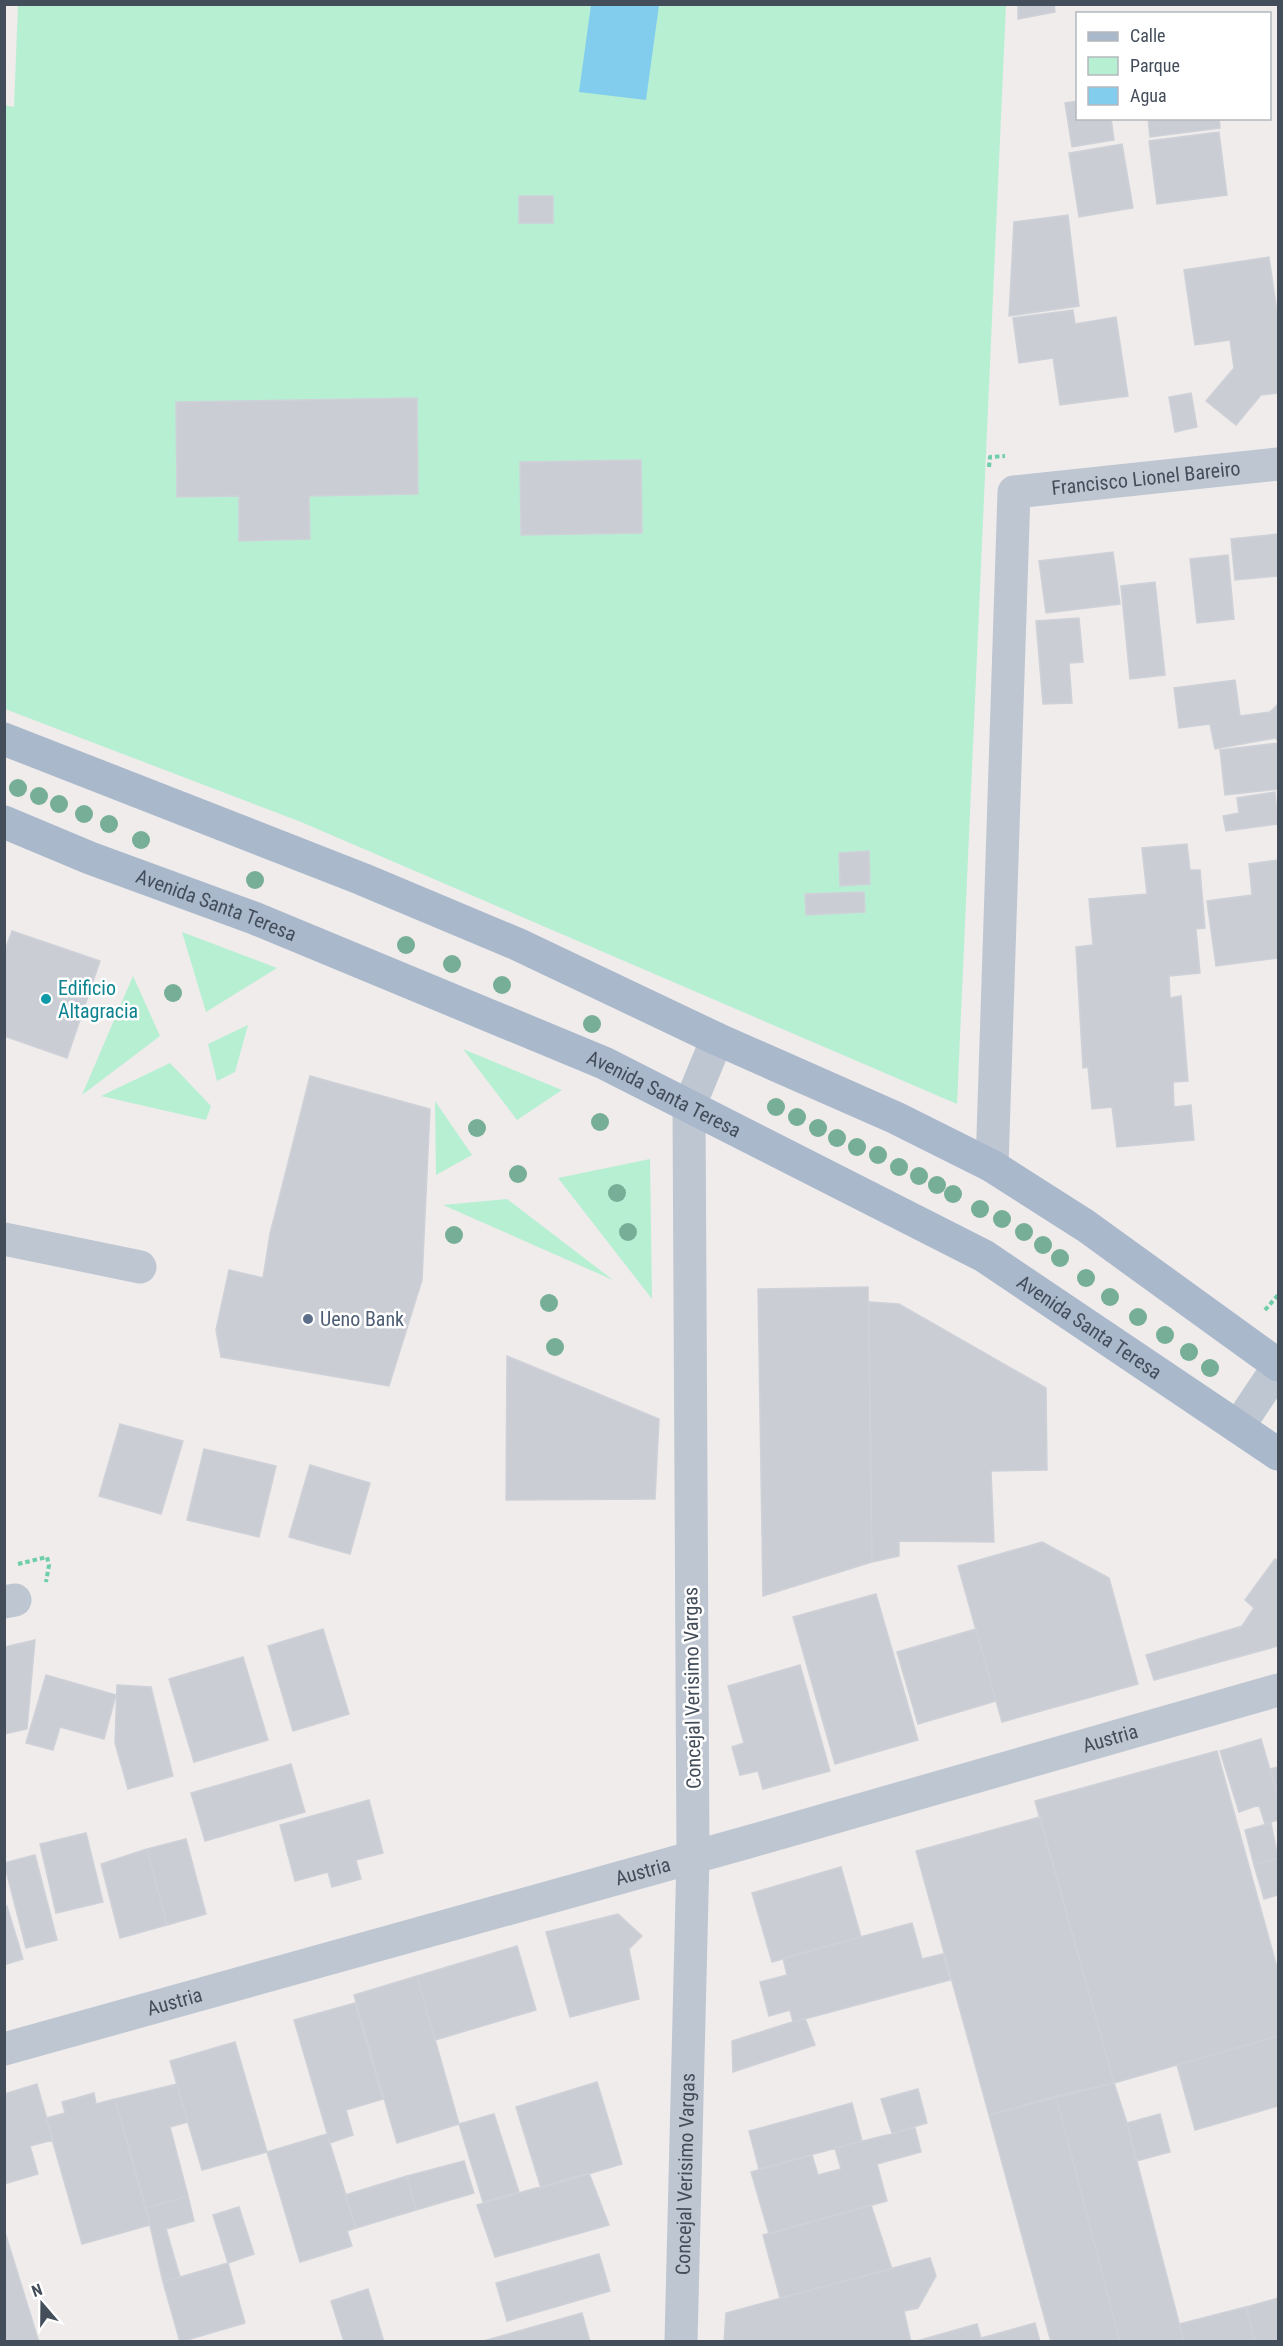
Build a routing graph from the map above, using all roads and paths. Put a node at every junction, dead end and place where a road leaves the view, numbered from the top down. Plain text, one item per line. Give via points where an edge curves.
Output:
1 (1278, 464) edge
2 (4, 739) edge
3 (4, 822) edge
4 (717, 1039) junction
5 (689, 1107) junction
6 (992, 1166) junction
7 (4, 1239) edge
8 (140, 1267) dead end
9 (1278, 1295) edge
10 (1266, 1310) dead end
11 (1278, 1366) edge
12 (1238, 1427) junction
13 (1278, 1454) edge
14 (15, 1564) dead end
15 (21, 1598) edge
16 (1278, 1690) edge
17 (693, 1856) junction
18 (4, 2049) edge
19 (681, 2342) edge

1 - 6 street, Francisco Lionel Bareiro via 1014,492
2 - 4 main road via 517,944
3 - 5 main road, Avenida Santa Teresa via 474,1008 604,1064
4 - 5 street, Concejal Verisimo Vargas
4 - 6 main road via 896,1118
5 - 12 main road, Avenida Santa Teresa via 984,1256
5 - 17 street, Concejal Verisimo Vargas
6 - 11 main road via 1086,1226
7 - 8 street
9 - 10 path
11 - 12 street
12 - 13 main road, Avenida Santa Teresa
14 - 15 path via 47,1557 49,1565
16 - 17 street, Austria
17 - 18 street, Austria
17 - 19 street, Concejal Verisimo Vargas

